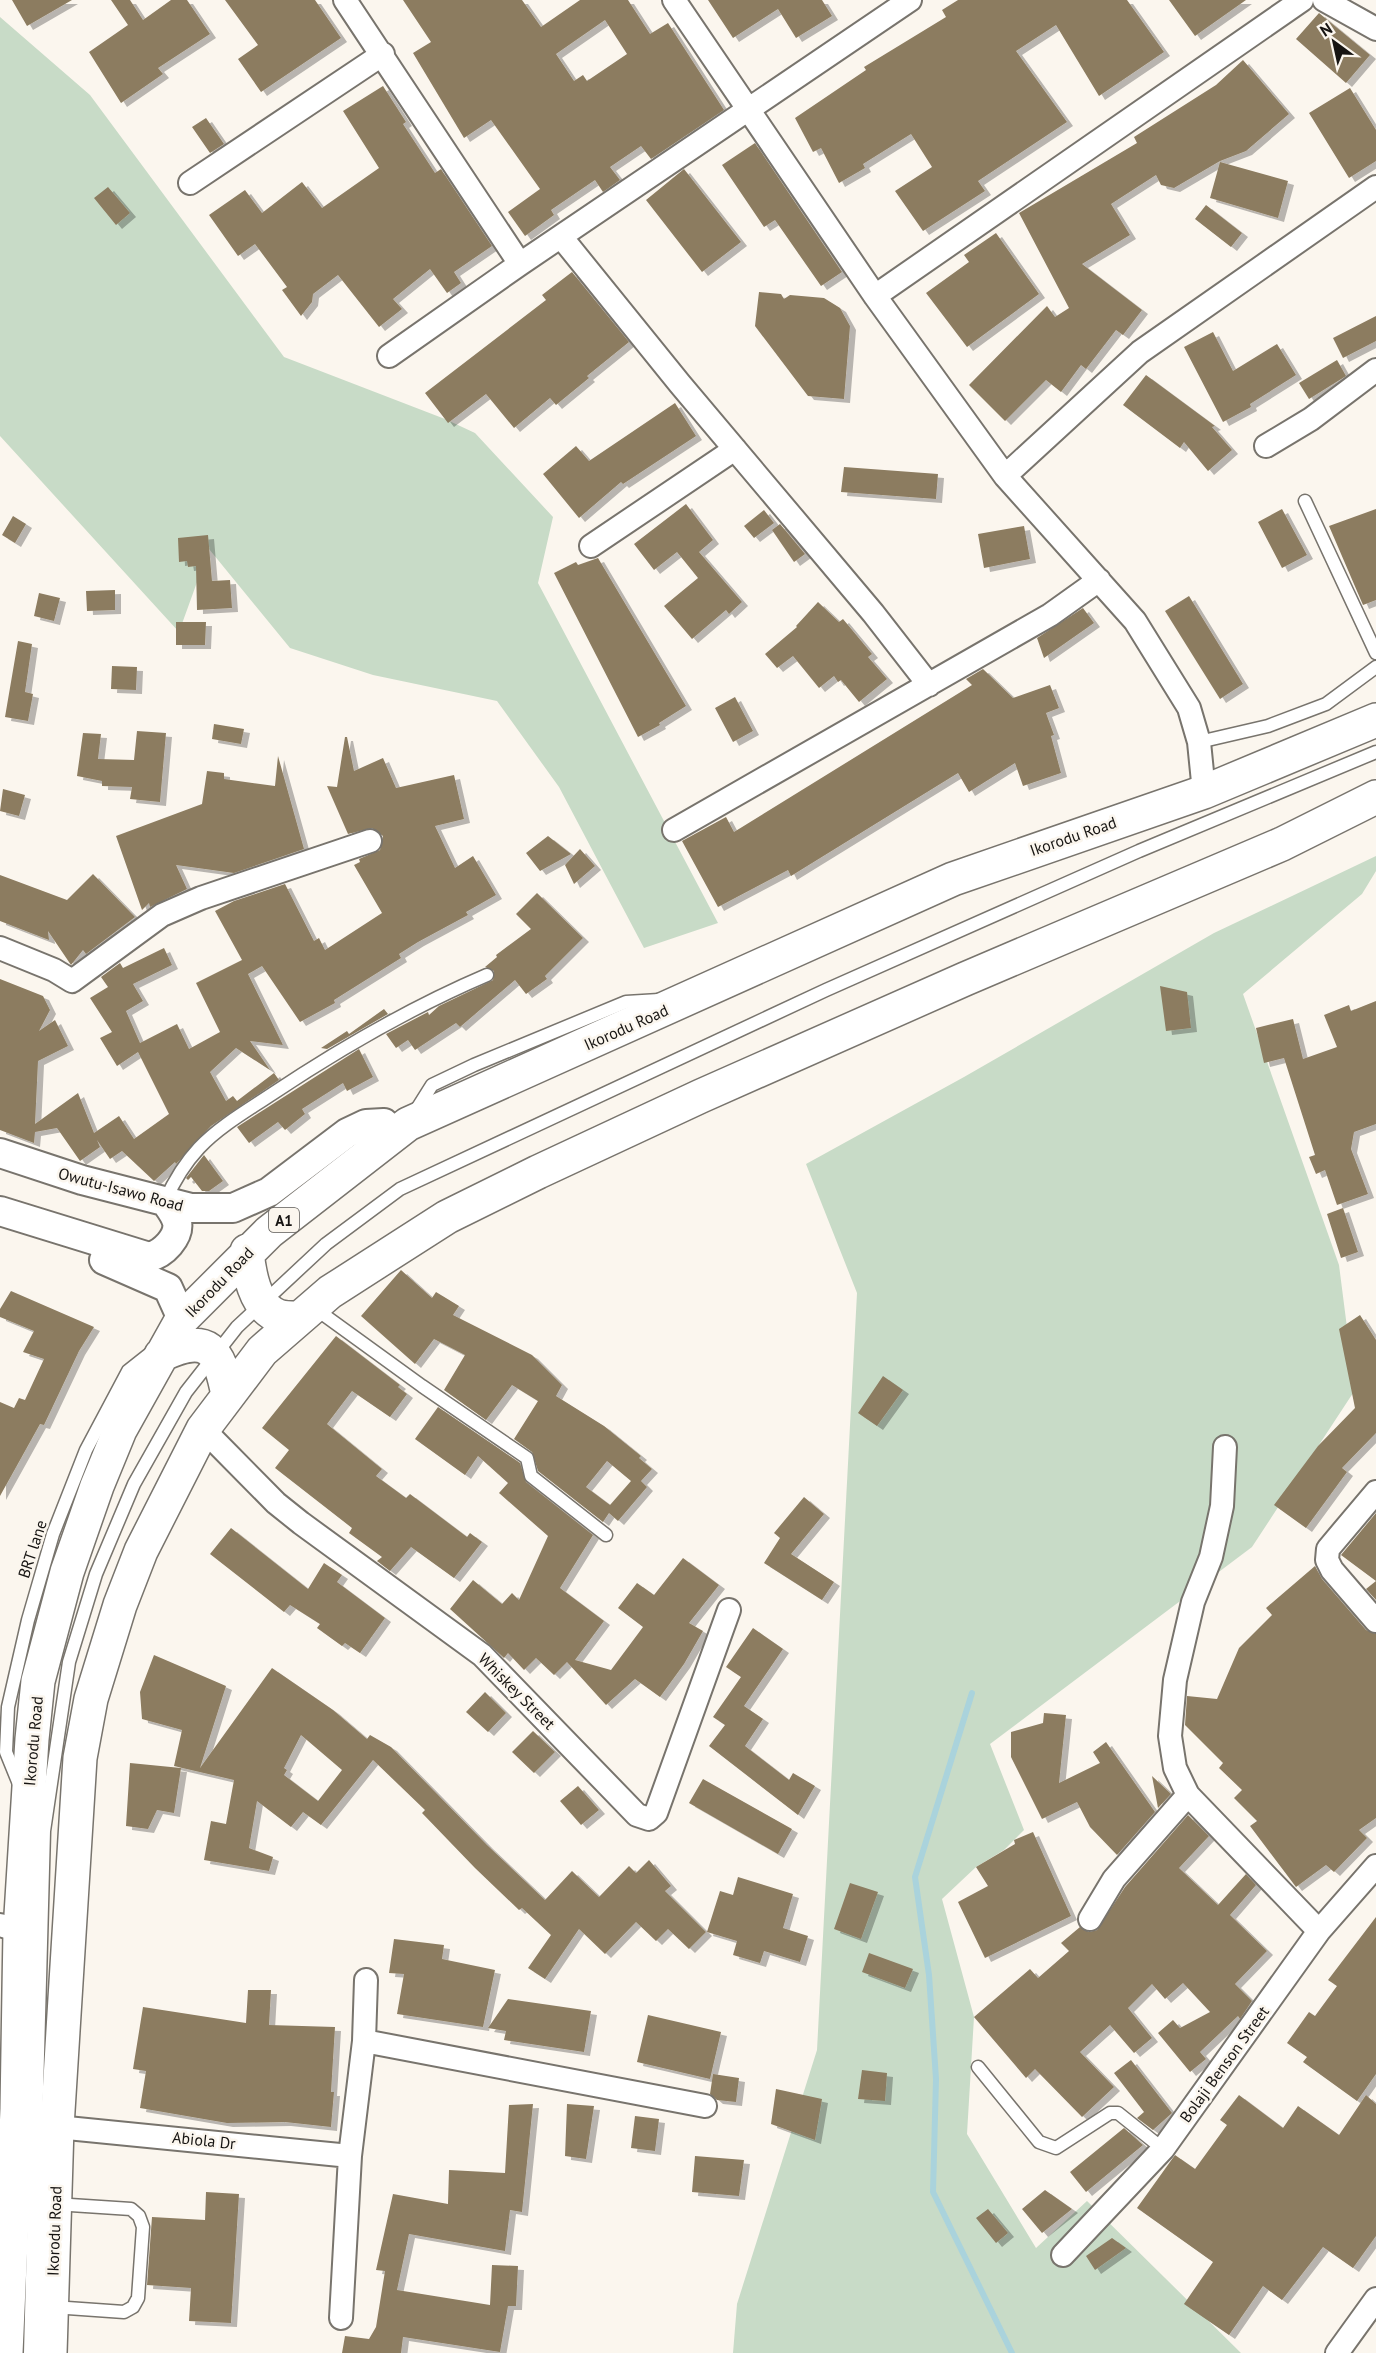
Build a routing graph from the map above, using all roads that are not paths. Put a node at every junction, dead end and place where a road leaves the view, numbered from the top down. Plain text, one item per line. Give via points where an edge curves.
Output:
1 (345, 0) edge
2 (674, 0) edge
3 (910, 0) edge
4 (1302, 0) edge
5 (1323, 0) edge
6 (1376, 29) edge
7 (383, 54) junction
8 (749, 110) junction
9 (190, 183) dead end
10 (1376, 187) edge
11 (562, 238) junction
12 (520, 264) junction
13 (875, 296) junction
14 (389, 356) dead end
15 (1376, 370) edge
16 (1266, 446) dead end
17 (735, 449) junction
18 (1005, 476) junction
19 (1305, 501) dead end
20 (591, 546) dead end
21 (1099, 580) junction
22 (1376, 653) edge
23 (1376, 667) edge
24 (929, 685) junction
25 (1376, 720) edge
26 (1199, 742) junction
27 (1376, 752) edge
28 (1204, 792) junction
29 (1376, 797) edge
30 (674, 830) dead end
31 (370, 841) dead end
32 (0, 948) edge
33 (488, 975) dead end
34 (402, 1129) junction
35 (0, 1153) edge
36 (165, 1201) junction
37 (0, 1212) edge
38 (247, 1251) junction
39 (263, 1303) junction
40 (305, 1312) junction
41 (172, 1336) junction
42 (216, 1354) junction
43 (228, 1395) junction
44 (203, 1429) junction
45 (1225, 1447) dead end
46 (1376, 1492) edge
47 (606, 1535) dead end
48 (729, 1610) dead end
49 (1376, 1621) edge
50 (1188, 1795) junction
51 (1376, 1866) edge
52 (1090, 1919) dead end
53 (10, 1928) edge
54 (1319, 1930) junction
55 (366, 1980) dead end
56 (364, 2041) junction
57 (978, 2067) dead end
58 (705, 2106) dead end
59 (57, 2127) junction
60 (1163, 2149) junction
61 (350, 2157) junction
62 (55, 2204) junction
63 (1063, 2255) dead end
64 (4, 2269) edge
65 (1376, 2300) edge
66 (51, 2307) junction
67 (341, 2318) dead end
68 (6, 2353) edge
69 (30, 2353) edge
70 (50, 2353) edge
71 (1337, 2353) edge

1 - 7 street
2 - 8 street
3 - 8 street
4 - 13 street
5 - 6 street
7 - 9 street
7 - 12 street
8 - 11 street
8 - 13 street
10 - 18 street via 1140,352
11 - 12 street
11 - 17 street
12 - 14 street
13 - 18 street
15 - 16 street via 1311,419
17 - 20 street
17 - 24 street
18 - 21 street
19 - 22 lane
21 - 24 street via 1050,615
21 - 26 street via 1135,621 1189,708
23 - 26 lane via 1326,704 1268,726
24 - 30 street
25 - 28 highway, Ikorodu Road / A1
26 - 28 street
27 - 39 lane via 1139,851 848,981 400,1189 326,1244
28 - 34 highway, Ikorodu Road / A1 via 953,879
29 - 40 highway, Ikorodu Road via 1282,844 965,979 538,1172 447,1217 339,1285
31 - 32 street via 162,915 72,981
33 - 36 lane via 442,994 376,1030 237,1117 200,1147 176,1176
34 - 36 street, Owutu-Isawo Road via 384,1123 366,1124 347,1133 269,1192 233,1208 191,1208
34 - 38 highway, Ikorodu Road / A1
35 - 36 street, Owutu-Isawo Road via 82,1180
36 - 37 street via 178,1225 165,1248 149,1257
37 - 41 street via 168,1288
38 - 39 highway via 249,1274
38 - 41 highway, Ikorodu Road / A1
39 - 40 highway via 277,1316
39 - 42 lane
40 - 43 highway, Ikorodu Road via 262,1351
40 - 47 lane via 527,1458 531,1476
41 - 42 highway via 179,1347 195,1344
41 - 53 highway, Ikorodu Road / A1 via 120,1430 67,1572 38,1681 28,1803
42 - 43 highway
42 - 69 lane via 186,1392 134,1484 96,1574 69,1662 44,1831
43 - 44 highway, Ikorodu Road
44 - 48 street, Whiskey Street via 276,1503 482,1655 637,1815 649,1819 656,1813
44 - 59 highway, Ikorodu Road via 141,1551 91,1699 80,1758
45 - 50 street via 1220,1516 1211,1557 1193,1602 1175,1680 1170,1736 1175,1768
46 - 49 street via 1328,1549 1327,1560
50 - 52 street via 1114,1879
50 - 54 street
51 - 54 street, Bolaji Benson Street
53 - 64 highway, Ikorodu Road / A1 via 13,1986
54 - 60 street, Bolaji Benson Street
55 - 56 street
56 - 58 street
56 - 61 street
57 - 60 lane via 1045,2146 1056,2148 1110,2113 1119,2113
59 - 61 street, Abiola Dr
59 - 62 highway, Ikorodu Road
60 - 63 street, Bolaji Benson Street
61 - 67 street
62 - 66 highway, Ikorodu Road
62 - 66 lane via 131,2209 142,2226 138,2298 134,2307 124,2312
64 - 68 highway, Ikorodu Road / A1
65 - 71 street
66 - 70 highway, Ikorodu Road

